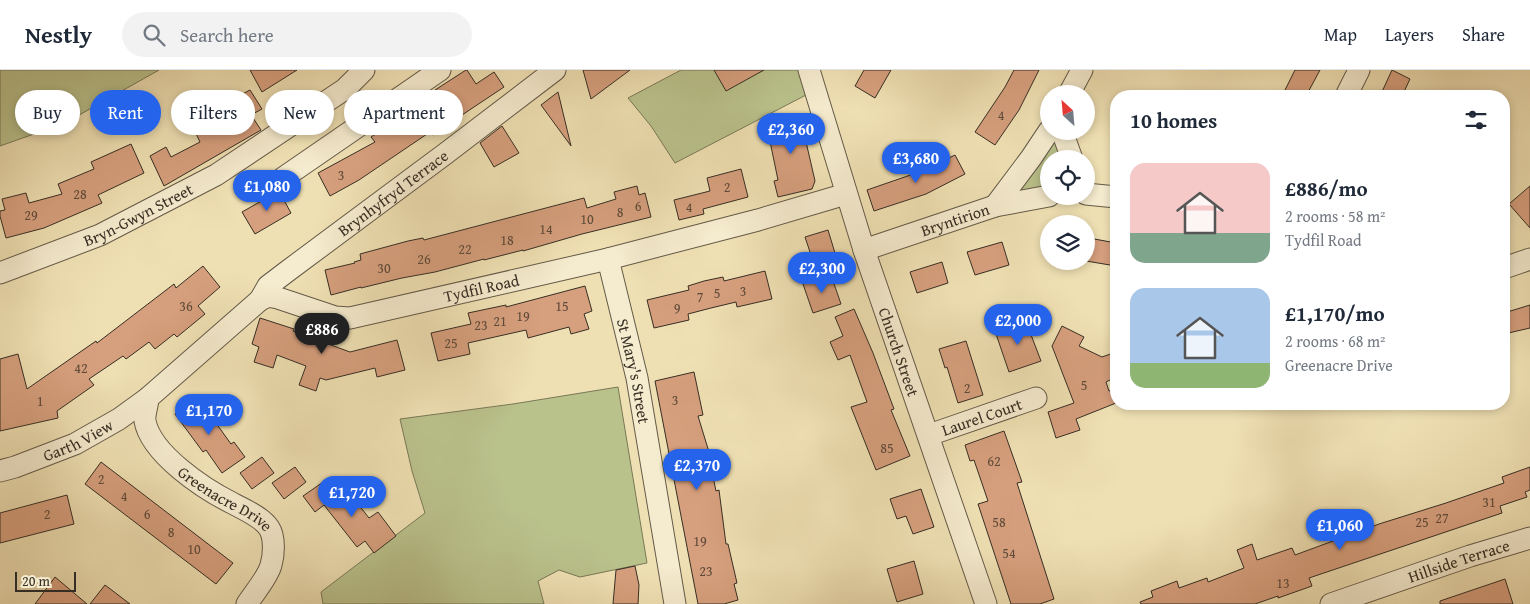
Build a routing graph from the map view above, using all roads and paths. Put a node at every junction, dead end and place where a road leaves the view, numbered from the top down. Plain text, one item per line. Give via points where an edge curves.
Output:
1 (364, 70) edge
2 (440, 70) edge
3 (555, 70) edge
4 (1082, 70) edge
5 (1359, 70) edge
6 (811, 71) edge
7 (1074, 85) edge
8 (1349, 90) edge
9 (1043, 140) edge
10 (283, 178) dead end
11 (1095, 192) edge
12 (846, 194) junction
13 (1110, 195) edge
14 (1040, 198) edge
15 (995, 206) junction
16 (864, 250) junction
17 (608, 259) junction
18 (1530, 259) edge
19 (1510, 266) edge
20 (0, 273) edge
21 (260, 300) junction
22 (148, 398) junction
23 (1036, 398) dead end
24 (929, 436) junction
25 (0, 471) edge
26 (1530, 538) edge
27 (247, 604) edge
28 (675, 604) edge
29 (986, 604) edge
30 (1331, 604) edge

1 - 20 street, Bryn-Gwyn Street via 345,89 216,174 100,235
2 - 10 street
3 - 21 street, Brynhyfryd Terrace via 288,270 268,286
4 - 7 street
5 - 8 street
6 - 12 street, Church Street
9 - 15 street
11 - 13 street
12 - 16 street, Church Street
12 - 17 street, Tydfil Road
14 - 15 street, Bryntirion
15 - 16 street, Bryntirion
16 - 24 street, Church Street
17 - 21 street, Tydfil Road via 350,318 335,317 278,298 268,296
17 - 28 street, St Mary's Street via 637,378
18 - 19 street
21 - 22 street
22 - 25 street, Garth View via 75,444
22 - 27 street, Greenacre Drive via 145,420 153,438 166,454 187,475 249,511 269,527 273,551 271,566
23 - 24 street, Laurel Court
24 - 29 street, Church Street
26 - 30 street, Hillside Terrace

